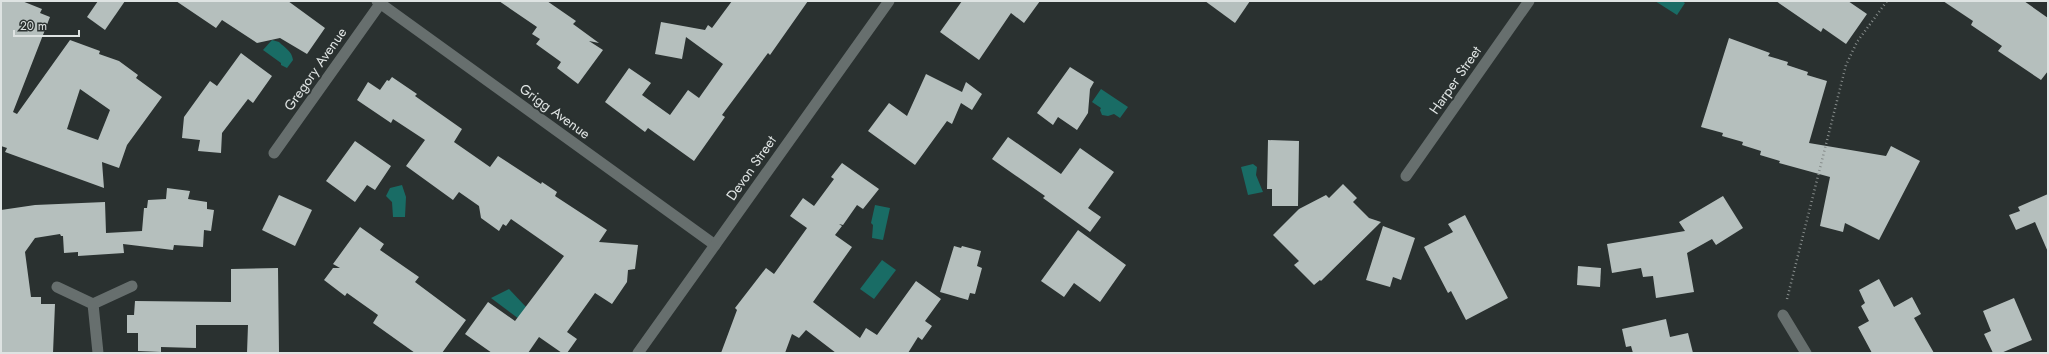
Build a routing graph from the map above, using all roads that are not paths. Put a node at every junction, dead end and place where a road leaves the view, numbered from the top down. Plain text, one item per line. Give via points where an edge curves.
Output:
1 (888, 1) edge
2 (1528, 1) edge
3 (378, 2) edge
4 (274, 153) dead end
5 (1406, 176) dead end
6 (715, 245) junction
7 (132, 286) dead end
8 (57, 287) dead end
9 (93, 304) junction
10 (1783, 315) road end
11 (98, 353) edge
12 (638, 353) edge
13 (1806, 353) edge

1 - 6 street, Devon Street
2 - 5 street, Harper Street
3 - 4 street, Gregory Avenue
3 - 6 street, Grigg Avenue
6 - 12 street, Devon Street
7 - 9 street
8 - 9 street
9 - 11 street
10 - 13 street

